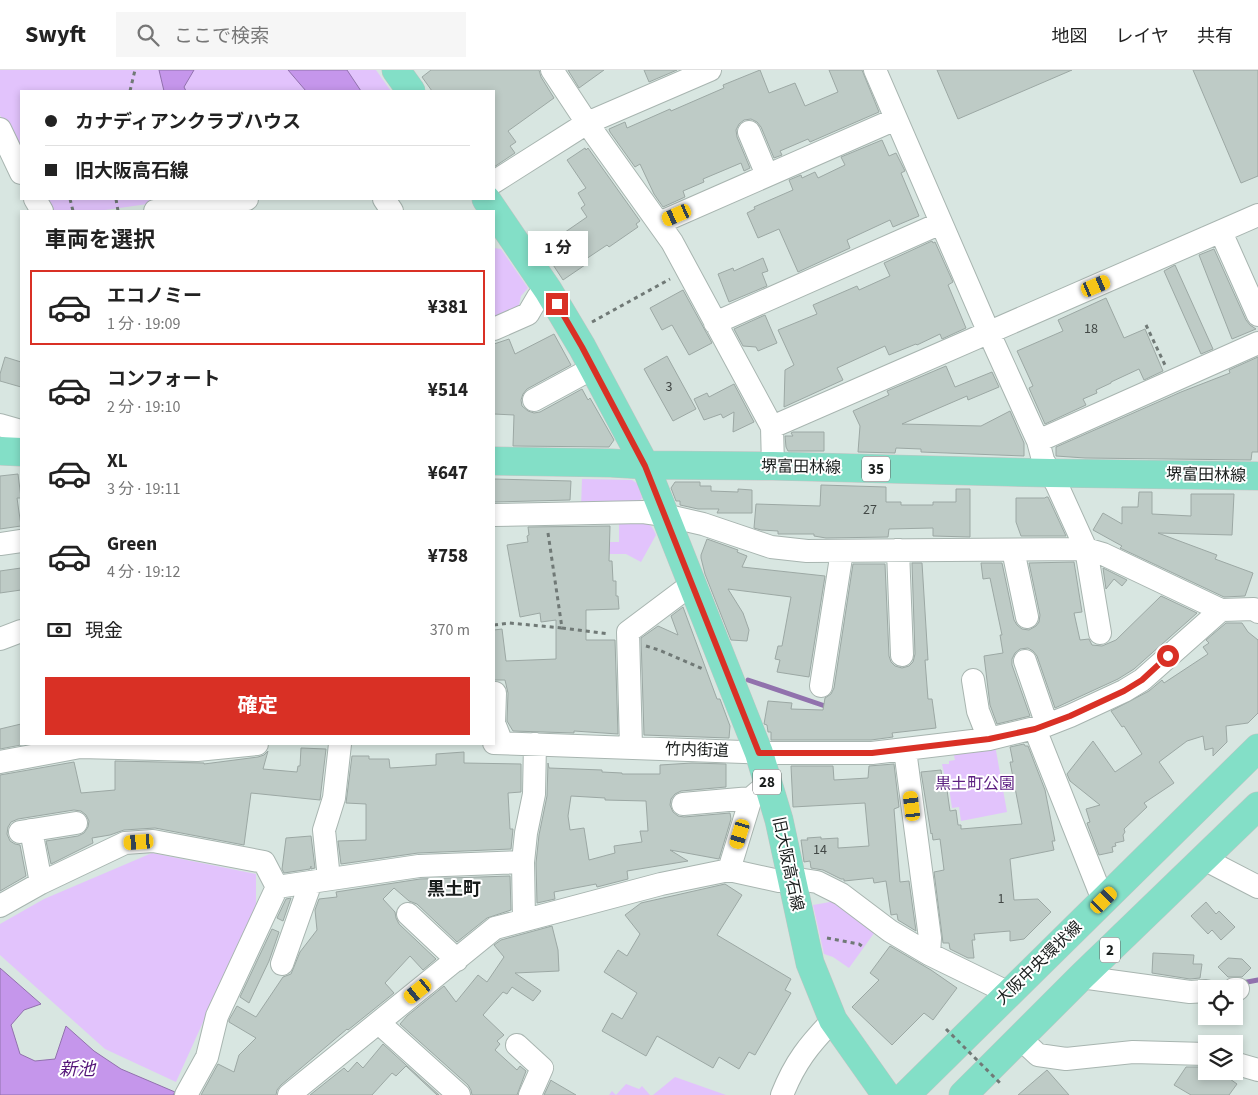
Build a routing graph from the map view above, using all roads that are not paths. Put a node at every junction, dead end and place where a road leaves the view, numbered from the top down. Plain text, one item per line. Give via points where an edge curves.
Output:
1 (396, 70) edge
2 (552, 70) edge
3 (710, 70) edge
4 (875, 70) edge
5 (411, 90) edge
6 (896, 119) junction
7 (587, 123) junction
8 (0, 129) edge
9 (749, 132) dead end
10 (20, 170) edge
11 (768, 175) junction
12 (495, 181) edge
13 (239, 200) edge
14 (162, 210) edge
15 (1258, 215) edge
16 (495, 217) edge
17 (659, 223) junction
18 (941, 223) junction
19 (1221, 232) junction
20 (548, 290) junction
21 (1258, 315) edge
22 (716, 322) junction
23 (495, 329) edge
24 (989, 333) junction
25 (1258, 343) edge
26 (594, 368) junction
27 (534, 400) dead end
28 (0, 425) edge
29 (772, 427) junction
30 (20, 431) edge
31 (1038, 441) junction
32 (0, 451) edge
33 (20, 452) edge
34 (495, 461) edge
35 (645, 466) junction
36 (773, 466) junction
37 (1050, 473) junction
38 (1258, 476) edge
39 (495, 515) edge
40 (664, 515) junction
41 (20, 541) edge
42 (0, 544) edge
43 (1086, 549) junction
44 (898, 550) junction
45 (1013, 550) junction
46 (842, 551) junction
47 (692, 584) junction
48 (1257, 609) edge
49 (1221, 610) junction
50 (1026, 617) dead end
51 (20, 631) edge
52 (1100, 633) dead end
53 (0, 640) edge
54 (902, 655) dead end
55 (1025, 661) dead end
56 (973, 680) dead end
57 (822, 686) dead end
58 (495, 727) edge
59 (1041, 727) junction
60 (989, 739) junction
61 (498, 742) edge
62 (535, 744) junction
63 (80, 745) edge
64 (248, 745) edge
65 (340, 745) edge
66 (631, 747) junction
67 (1258, 748) edge
68 (905, 750) junction
69 (759, 753) junction
70 (0, 762) edge
71 (760, 793) junction
72 (683, 804) dead end
73 (1258, 806) edge
74 (76, 823) dead end
75 (1204, 859) junction
76 (523, 862) junction
77 (730, 870) junction
78 (320, 880) junction
79 (791, 880) junction
80 (41, 883) junction
81 (277, 887) junction
82 (1258, 887) edge
83 (1104, 900) junction
84 (0, 906) edge
85 (408, 914) dead end
86 (524, 920) junction
87 (929, 954) junction
88 (457, 960) junction
89 (282, 964) dead end
90 (1081, 977) junction
91 (1198, 992) edge
92 (1009, 993) junction
93 (833, 1020) junction
94 (379, 1023) junction
95 (1021, 1039) junction
96 (517, 1045) dead end
97 (1198, 1054) edge
98 (1243, 1066) edge
99 (1258, 1070) edge
100 (186, 1095) edge
101 (289, 1095) edge
102 (459, 1095) edge
103 (530, 1095) edge
104 (782, 1095) edge
105 (886, 1095) edge
106 (906, 1095) edge
107 (962, 1095) edge

1 - 5 main road
2 - 7 street
3 - 7 street
4 - 6 street
6 - 11 street
6 - 18 street
7 - 12 street
7 - 17 street
8 - 10 street
9 - 11 street
11 - 17 street
13 - 14 street
15 - 19 street
16 - 20 main road, 旧大阪高石線 / 28
17 - 22 street
18 - 22 street
18 - 24 street
19 - 21 street
19 - 24 street
20 - 23 street via 538,297 528,314
20 - 26 main road, 旧大阪高石線 / 28
22 - 29 street
24 - 29 street
24 - 31 street
25 - 31 street
26 - 27 street
26 - 35 main road, 旧大阪高石線 / 28
28 - 30 street
29 - 36 street
31 - 37 street
32 - 33 main road
34 - 35 main road, 堺富田林線 / 35
35 - 36 main road, 堺富田林線 / 35
35 - 40 main road, 旧大阪高石線 / 28
36 - 37 main road, 堺富田林線 / 35
37 - 38 main road, 堺富田林線 / 35
37 - 43 street
39 - 40 street via 643,512
40 - 46 street via 703,524 770,547
40 - 47 main road, 旧大阪高石線 / 28
41 - 42 street
43 - 45 street
43 - 49 street
43 - 52 street
44 - 45 street
44 - 46 street
44 - 54 street
45 - 50 street
46 - 57 street
47 - 66 street via 630,629 627,638
47 - 69 main road, 旧大阪高石線 / 28
48 - 49 street
49 - 59 street, 竹内街道 via 1142,680
51 - 53 street
55 - 59 street
56 - 60 street via 978,711
58 - 61 street
59 - 60 street, 竹内街道
59 - 83 street
60 - 68 street, 竹内街道
61 - 62 street, 竹内街道
62 - 66 street, 竹内街道
62 - 76 street via 534,794
63 - 64 street via 197,750
63 - 70 street
65 - 78 street via 334,798 324,830
66 - 69 street, 竹内街道
67 - 83 main road, 大阪中央環状線 / 2
68 - 69 street, 竹内街道
68 - 87 street via 930,938
69 - 71 main road, 旧大阪高石線 / 28
71 - 72 street
71 - 77 street
71 - 79 main road, 旧大阪高石線 / 28 via 779,820
73 - 75 main road, 2
74 - 80 street via 26,831
75 - 82 street
75 - 90 main road, 2
76 - 78 street via 420,866
76 - 86 street
77 - 79 street via 779,881
77 - 86 street via 661,884
78 - 81 street
78 - 89 street
79 - 87 street via 817,882 841,894 890,931
79 - 93 main road, 旧大阪高石線 / 28 via 810,963
80 - 81 street via 125,843 153,841 264,862
80 - 84 street
81 - 100 street via 217,1016 207,1057
83 - 92 main road, 大阪中央環状線 / 2
85 - 88 street
86 - 88 street via 495,928
87 - 92 street
88 - 94 street
90 - 91 street
90 - 95 main road, 2
92 - 106 main road, 大阪中央環状線 / 2
93 - 104 street via 803,1053
93 - 105 main road, 旧大阪高石線 / 28
94 - 101 street
94 - 102 street
95 - 97 street via 1038,1055 1066,1059 1133,1052
95 - 107 main road, 2
96 - 103 street via 542,1068
98 - 99 street

